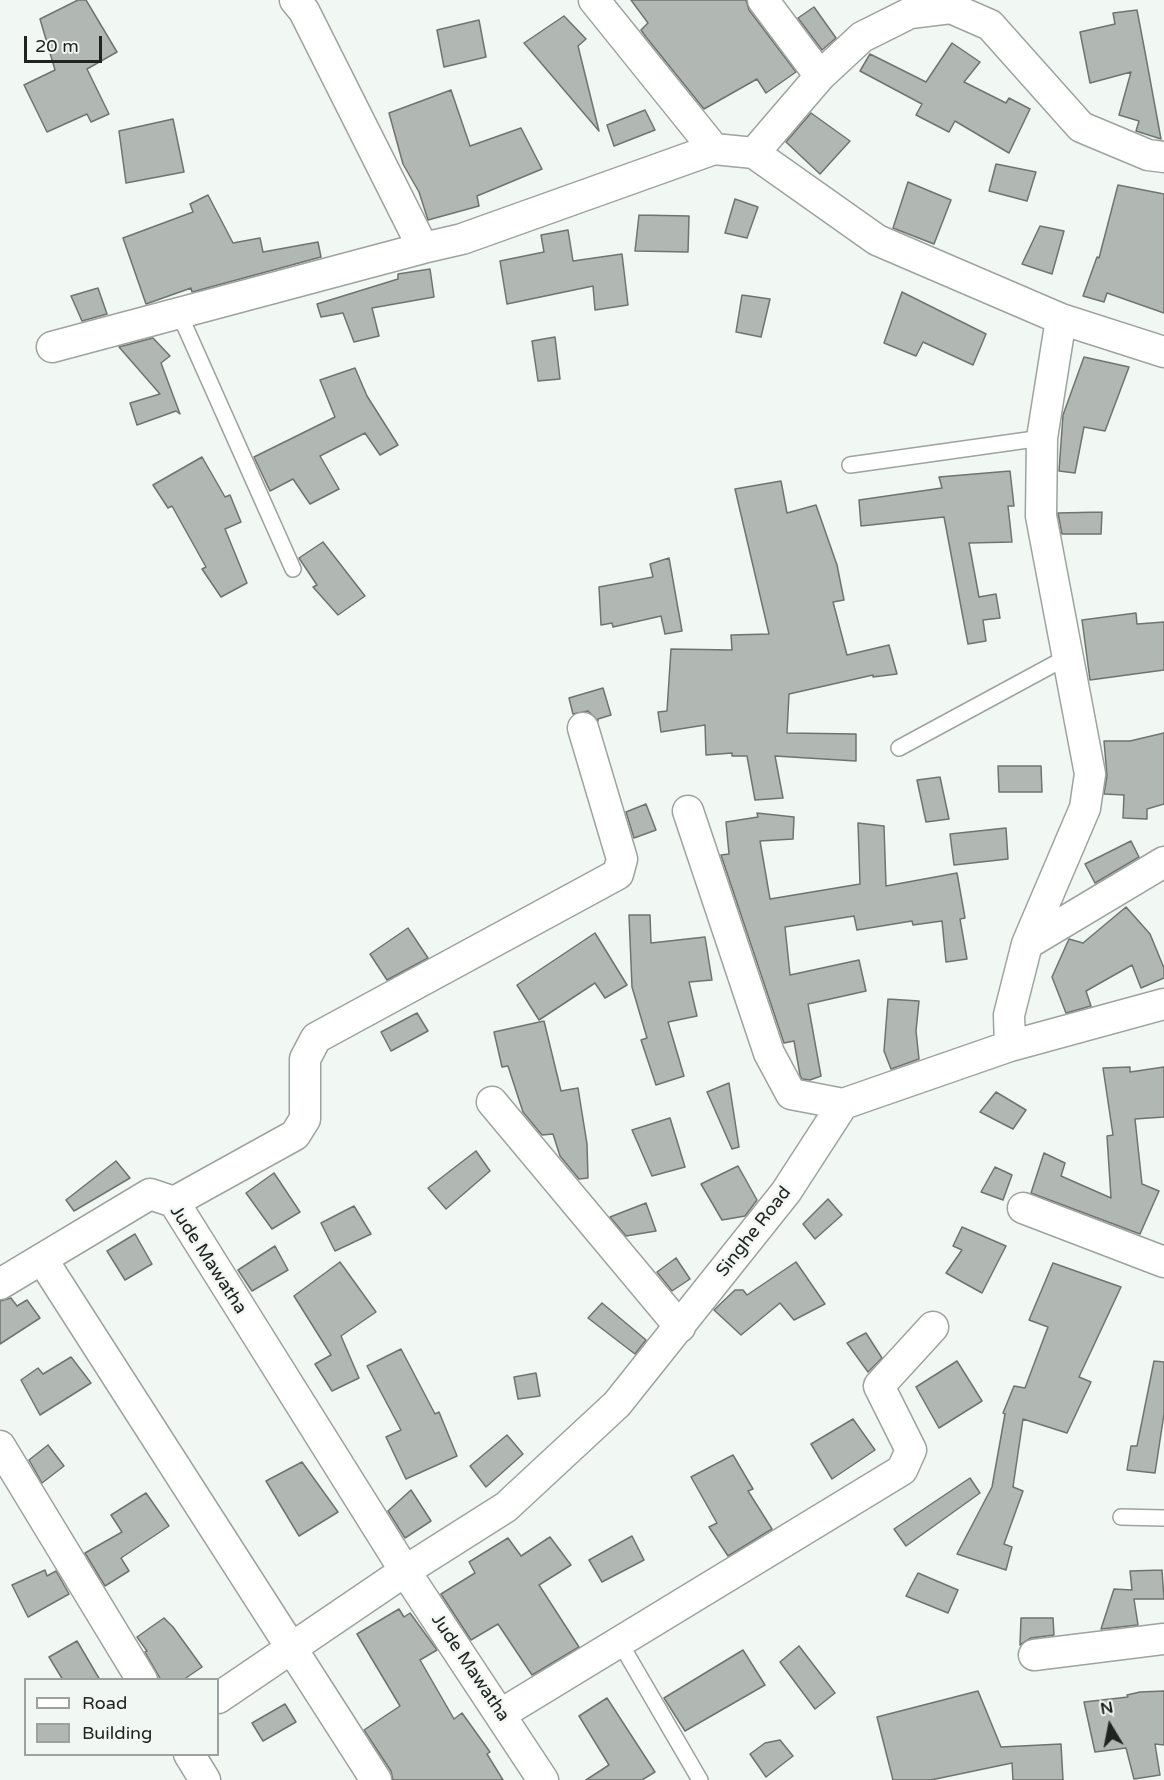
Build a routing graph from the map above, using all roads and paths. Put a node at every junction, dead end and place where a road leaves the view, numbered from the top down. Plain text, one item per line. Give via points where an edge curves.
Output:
1 (295, 0) edge
2 (594, 0) edge
3 (763, 0) edge
4 (820, 76) junction
5 (714, 149) junction
6 (754, 153) junction
7 (1164, 158) edge
8 (423, 248) junction
9 (179, 313) junction
10 (1061, 319) junction
11 (52, 347) dead end
12 (1164, 352) edge
13 (1042, 438) junction
14 (850, 465) dead end
15 (293, 569) dead end
16 (1069, 656) junction
17 (584, 728) dead end
18 (899, 748) dead end
19 (688, 811) dead end
20 (1164, 862) edge
21 (1027, 944) junction
22 (1164, 1004) edge
23 (1010, 1046) junction
24 (492, 1102) dead end
25 (843, 1104) junction
26 (174, 1202) junction
27 (1023, 1208) dead end
28 (42, 1259) junction
29 (1164, 1262) edge
30 (0, 1284) edge
31 (933, 1327) dead end
32 (680, 1328) junction
33 (0, 1446) edge
34 (1121, 1517) dead end
35 (1164, 1518) edge
36 (405, 1571) junction
37 (1164, 1639) edge
38 (619, 1641) junction
39 (290, 1649) junction
40 (1034, 1655) dead end
41 (141, 1678) edge
42 (219, 1697) edge
43 (501, 1714) junction
44 (190, 1756) edge
45 (206, 1780) edge
46 (376, 1780) edge
47 (543, 1780) edge
48 (700, 1780) edge

1 - 8 street
2 - 5 street
3 - 4 street
4 - 6 street
4 - 7 street via 862,37 910,13 951,8 990,25 1081,127
5 - 6 street
5 - 8 street via 462,239
6 - 10 street via 878,240
8 - 9 street
9 - 11 street
9 - 15 lane
10 - 12 street
10 - 13 street
13 - 14 lane
13 - 16 street via 1041,516
16 - 18 lane
16 - 21 street via 1090,774 1085,808
17 - 26 street via 622,859 618,874 316,1038 305,1059 305,1119 295,1135
19 - 25 street via 770,1053 791,1094
20 - 21 street
21 - 23 street via 1008,1015
22 - 23 street
23 - 25 street
24 - 32 street
25 - 32 street, Singhe Road via 786,1192
26 - 28 street, Jude Mawatha via 150,1194
26 - 36 street, Jude Mawatha
27 - 29 street
28 - 30 street, Jude Mawatha
28 - 39 street
31 - 38 street via 879,1386 910,1450 902,1470
32 - 36 street, Singhe Road via 617,1404 506,1507
33 - 41 street
34 - 35 lane
36 - 39 street, Singhe Road
36 - 43 street, Jude Mawatha
37 - 40 street
38 - 43 street
38 - 48 lane
39 - 42 street, Singhe Road
39 - 46 street
43 - 47 street, Jude Mawatha
44 - 45 street

